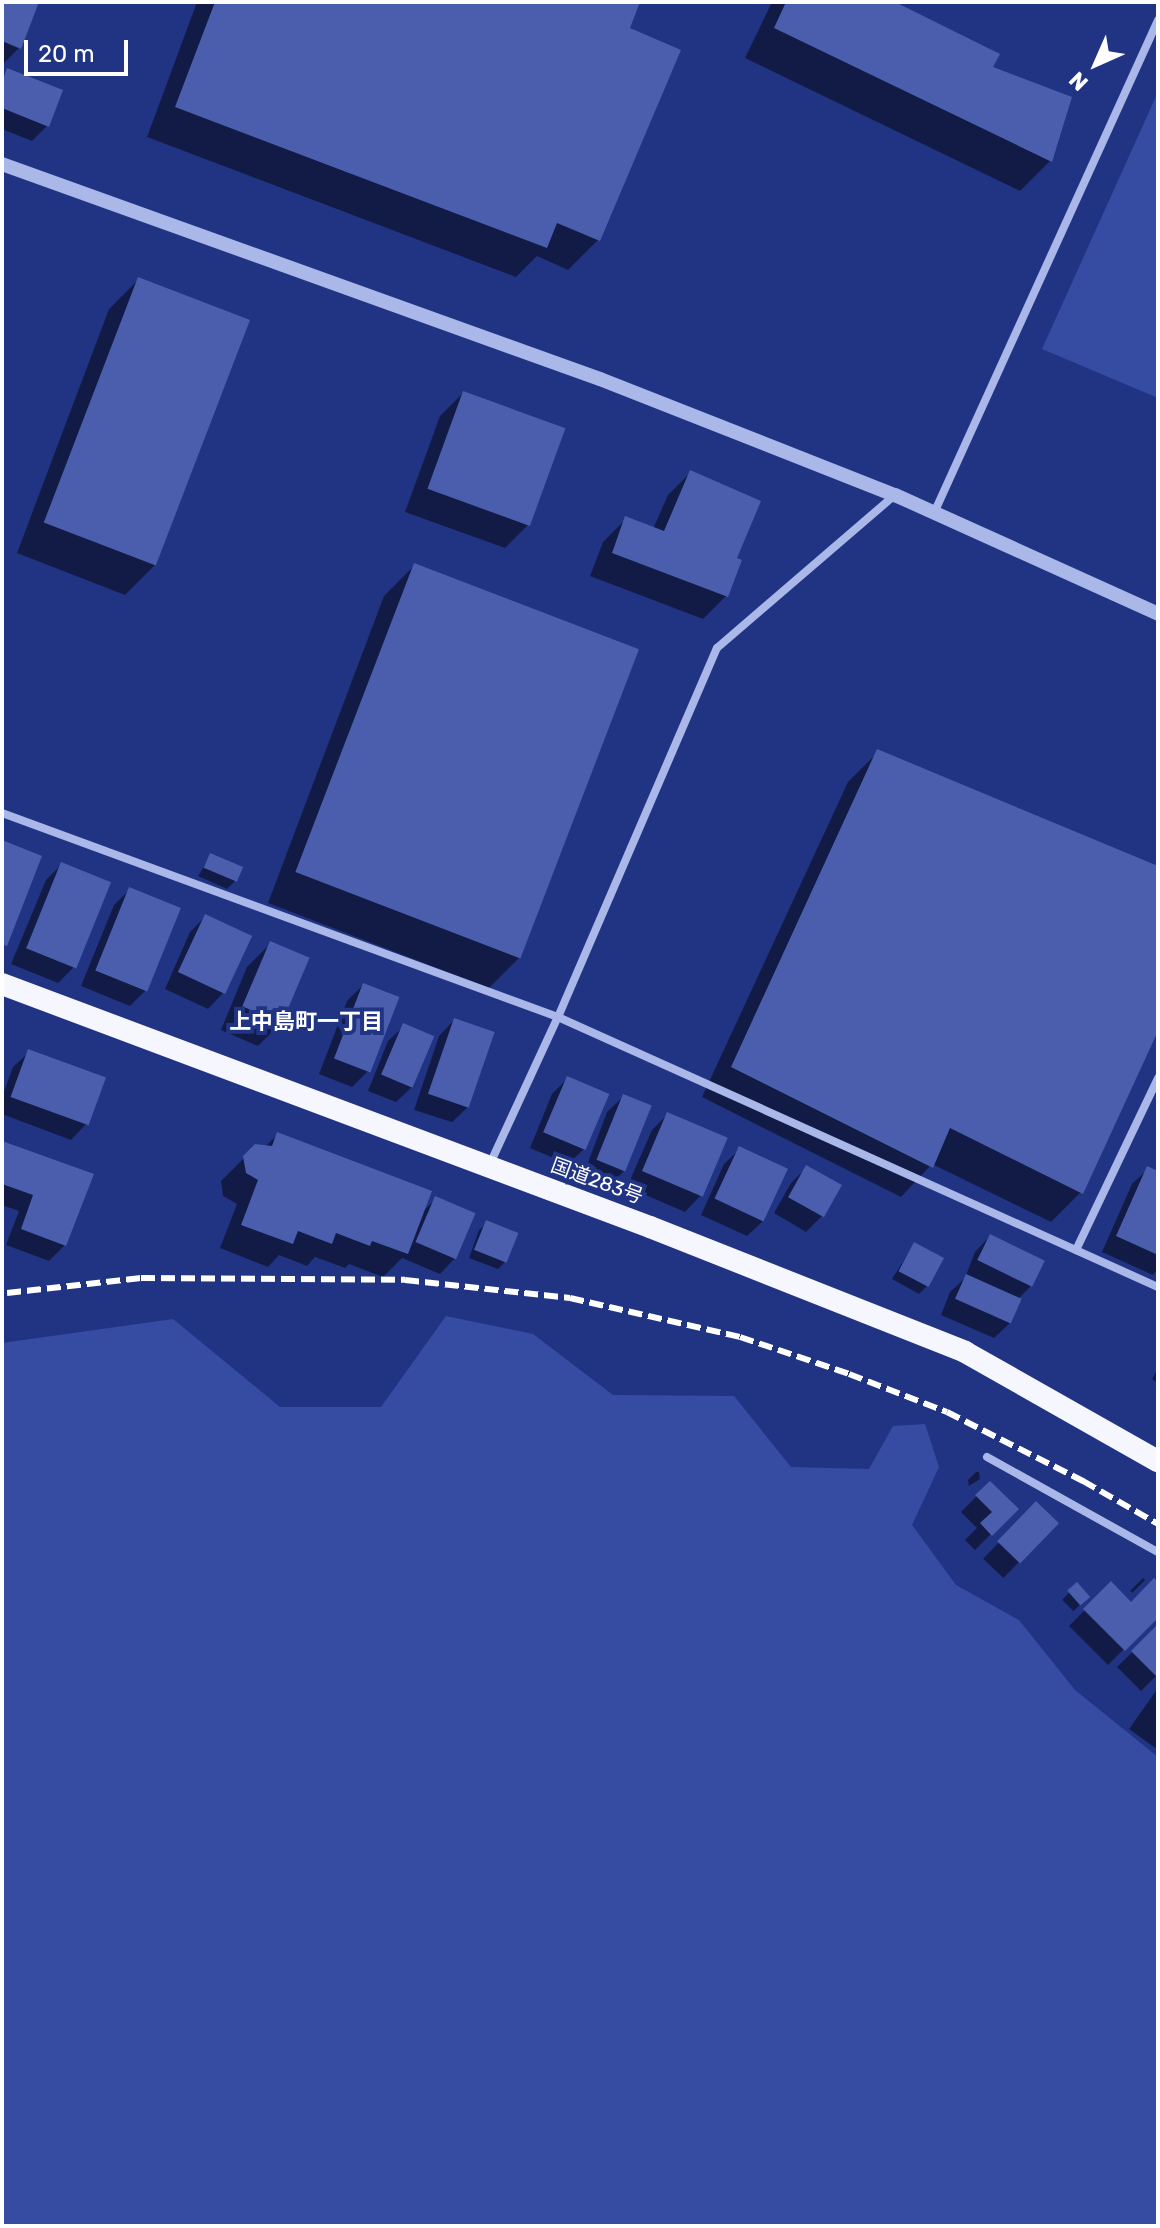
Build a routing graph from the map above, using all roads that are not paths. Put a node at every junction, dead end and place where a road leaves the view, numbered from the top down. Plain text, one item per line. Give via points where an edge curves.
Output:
1 (1158, 20) edge
2 (2, 164) edge
3 (895, 495) junction
4 (934, 513) junction
5 (1158, 614) edge
6 (2, 813) edge
7 (2, 984) edge
8 (558, 1017) junction
9 (1158, 1078) edge
10 (488, 1167) junction
11 (1076, 1250) junction
12 (1158, 1287) edge
13 (987, 1457) dead end
14 (1158, 1461) edge
15 (1158, 1552) edge

1 - 4 street
2 - 3 street via 600,379
3 - 4 street
3 - 8 street via 717,648
4 - 5 street
6 - 8 street
7 - 10 highway, 国道283号
8 - 10 street
8 - 11 street
9 - 11 street
10 - 14 highway, 国道283号 via 965,1352
11 - 12 street
13 - 15 street

